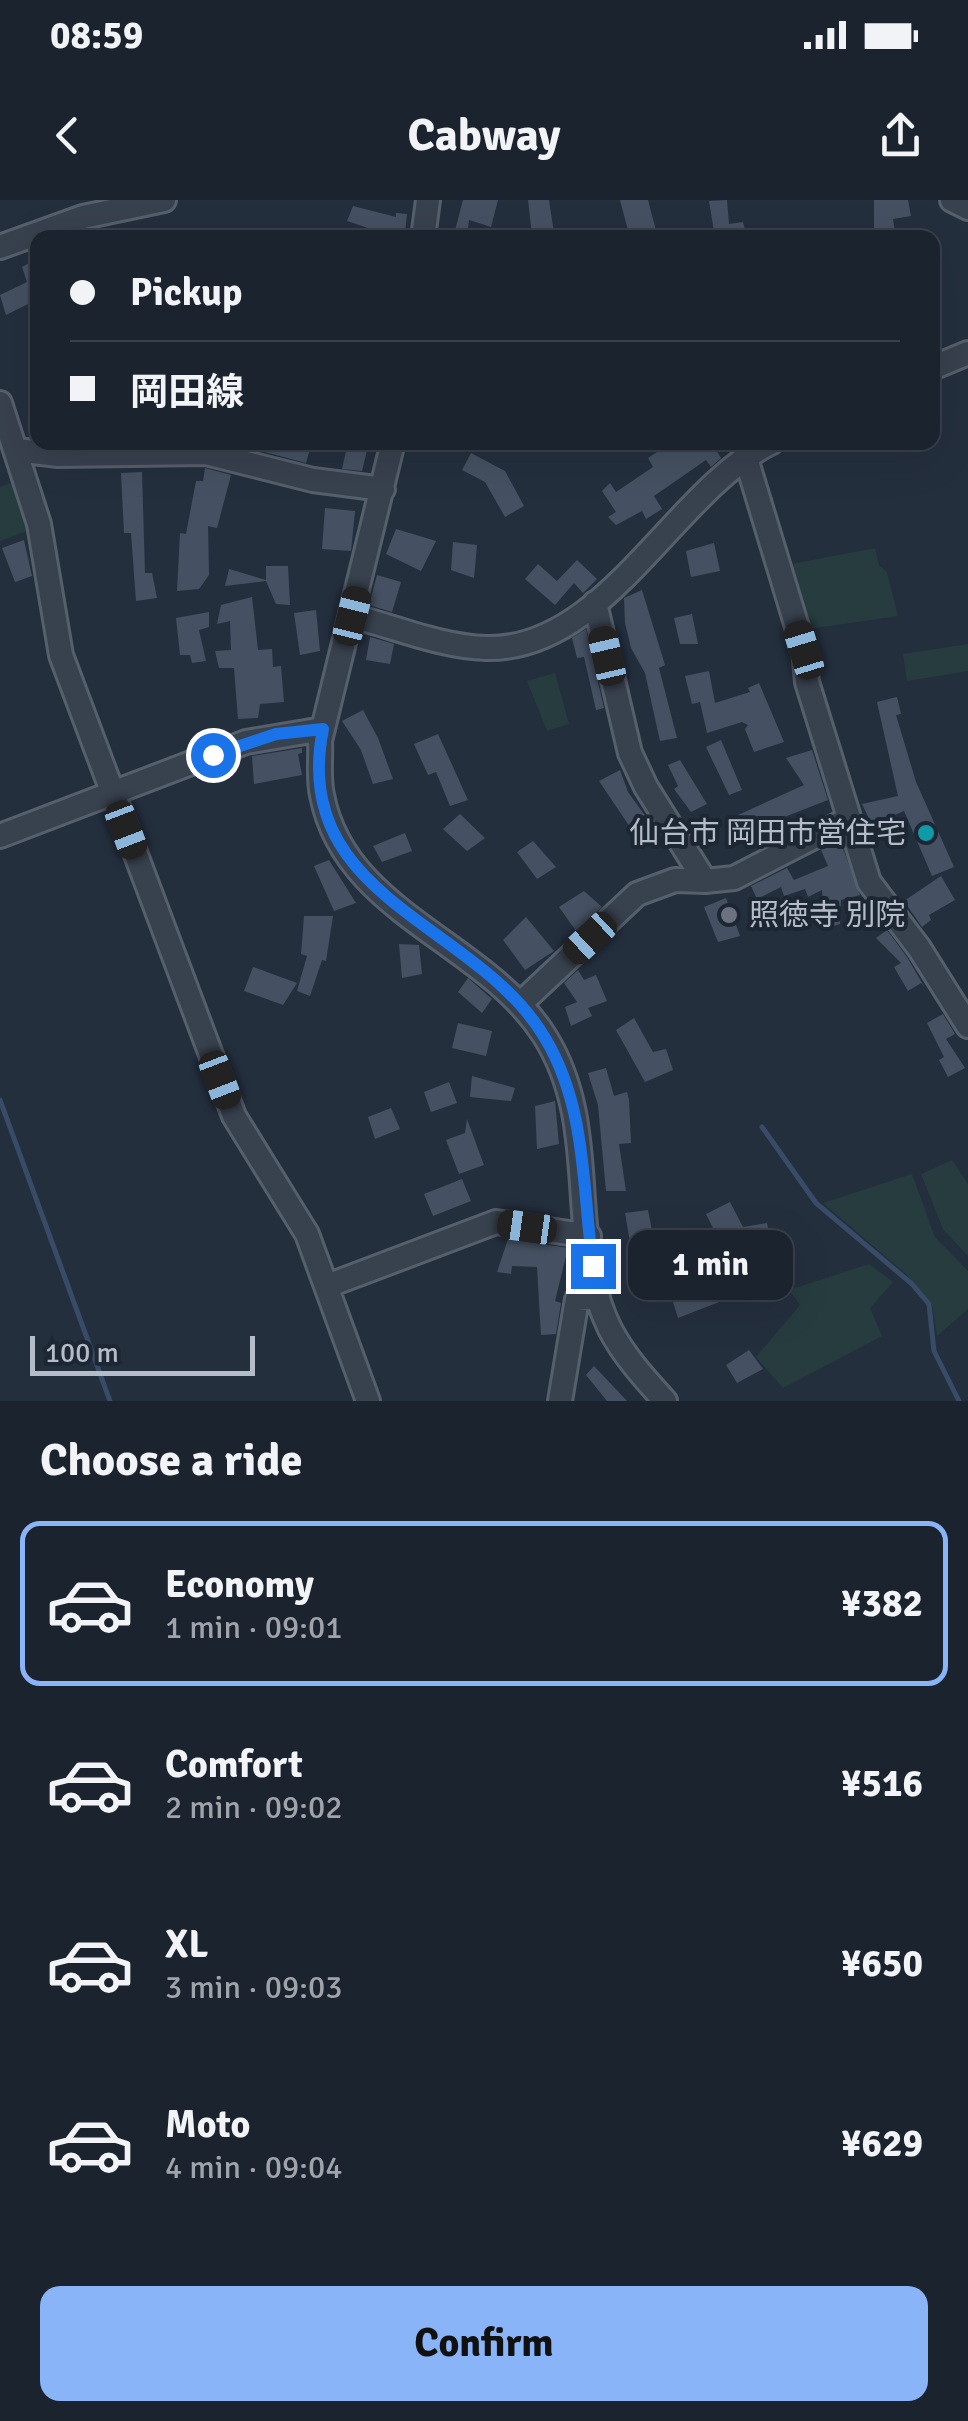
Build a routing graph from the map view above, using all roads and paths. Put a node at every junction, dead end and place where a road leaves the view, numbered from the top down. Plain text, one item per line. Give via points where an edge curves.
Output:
1 (164, 200) edge
2 (428, 200) edge
3 (952, 200) edge
4 (968, 208) edge
5 (47, 230) edge
6 (424, 230) edge
7 (30, 236) edge
8 (0, 247) edge
9 (968, 352) edge
10 (940, 366) edge
11 (0, 403) edge
12 (18, 450) junction
13 (391, 450) edge
14 (757, 450) edge
15 (746, 456) junction
16 (383, 489) junction
17 (595, 603) junction
18 (352, 616) junction
19 (322, 735) junction
20 (113, 794) junction
21 (849, 819) junction
22 (0, 836) edge
23 (705, 881) junction
24 (520, 1004) junction
25 (968, 1026) edge
26 (589, 1236) junction
27 (326, 1286) junction
28 (598, 1297) junction
29 (368, 1401) edge
30 (560, 1401) edge
31 (666, 1401) edge

1 - 5 street
2 - 6 street
3 - 4 street
7 - 8 street
9 - 10 street
11 - 12 street
12 - 16 street via 206,453 313,480
12 - 20 street via 39,524 61,654
13 - 16 street
14 - 15 street
15 - 17 street
15 - 21 street
16 - 18 street
17 - 18 street via 557,630 487,648
17 - 23 street via 630,753
18 - 19 street
19 - 20 street via 246,742
19 - 24 street via 321,792 340,848 384,897
20 - 22 street
20 - 27 street via 234,1116 308,1234
21 - 23 street via 734,878
21 - 25 street via 868,882
23 - 24 street via 675,880 638,894
24 - 26 street via 563,1069 578,1115
26 - 27 street via 496,1222
26 - 28 street
27 - 29 street
28 - 30 street via 577,1299
28 - 31 street via 629,1360

